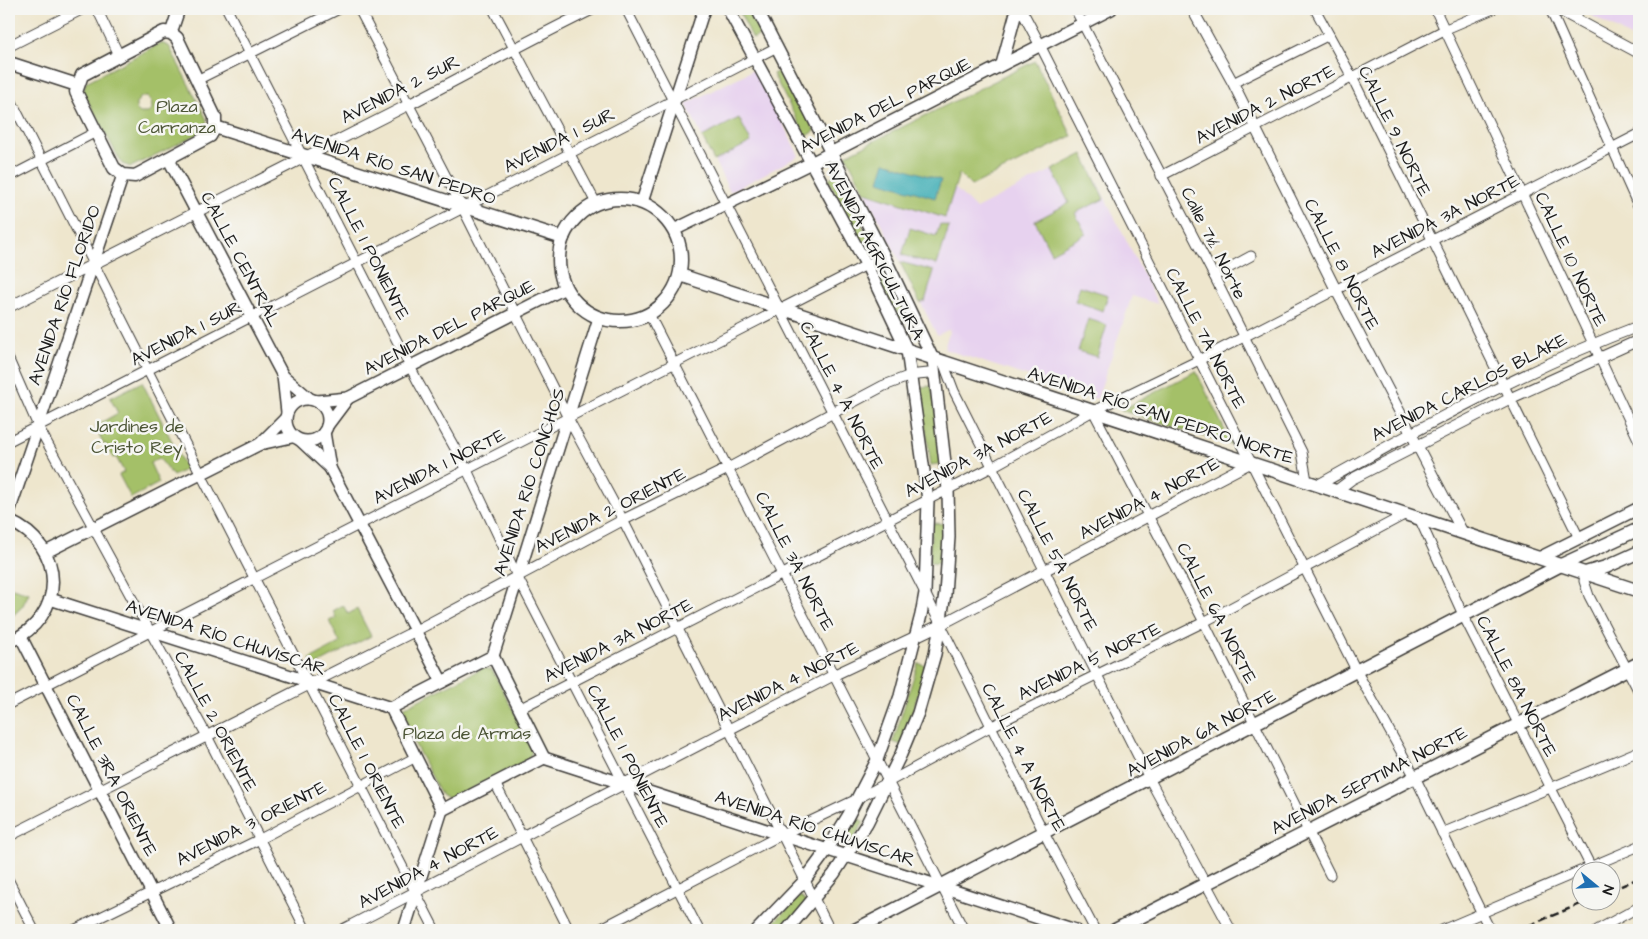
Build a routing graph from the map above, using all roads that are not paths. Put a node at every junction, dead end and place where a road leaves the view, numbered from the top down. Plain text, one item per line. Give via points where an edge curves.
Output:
1 (82, 9) edge
2 (97, 9) edge
3 (179, 9) edge
4 (227, 9) edge
5 (340, 9) edge
6 (359, 9) edge
7 (493, 9) edge
8 (593, 9) edge
9 (626, 9) edge
10 (704, 9) edge
11 (728, 9) edge
12 (757, 9) edge
13 (1017, 9) edge
14 (1021, 9) edge
15 (1075, 9) edge
16 (1111, 9) edge
17 (1192, 9) edge
18 (1315, 9) edge
19 (1435, 9) edge
20 (1493, 9) edge
21 (1550, 9) edge
22 (1557, 9) edge
23 (1578, 13) edge
24 (1083, 23) junction
25 (1446, 29) junction
26 (171, 33) junction
27 (1329, 35) junction
28 (1040, 45) junction
29 (9, 46) edge
30 (777, 47) junction
31 (513, 48) junction
32 (1639, 53) edge
33 (249, 54) junction
34 (120, 55) junction
35 (756, 58) junction
36 (9, 63) edge
37 (1002, 64) junction
38 (1352, 77) junction
39 (197, 80) junction
40 (1233, 83) junction
41 (77, 85) junction
42 (9, 96) edge
43 (674, 101) junction
44 (408, 105) junction
45 (1255, 126) junction
46 (215, 128) junction
47 (96, 132) junction
48 (1639, 134) edge
49 (1613, 148) junction
50 (829, 152) junction
51 (570, 154) junction
52 (304, 156) junction
53 (168, 158) junction
54 (41, 161) junction
55 (811, 163) junction
56 (123, 175) junction
57 (1162, 176) junction
58 (9, 177) edge
59 (1522, 194) junction
60 (642, 202) junction
61 (596, 203) junction
62 (726, 204) junction
63 (462, 207) junction
64 (1639, 208) edge
65 (198, 213) junction
66 (674, 230) junction
67 (563, 238) junction
68 (1431, 241) junction
69 (884, 256) junction
70 (1251, 256) dead end
71 (358, 262) junction
72 (94, 264) junction
73 (867, 266) junction
74 (680, 275) junction
75 (1214, 276) junction
76 (565, 288) junction
77 (1336, 290) junction
78 (9, 307) edge
79 (780, 309) junction
80 (514, 314) junction
81 (650, 314) junction
82 (253, 317) junction
83 (599, 318) junction
84 (1639, 326) edge
85 (1243, 338) junction
86 (1639, 340) edge
87 (1592, 344) junction
88 (907, 350) junction
89 (1599, 357) junction
90 (9, 360) edge
91 (938, 360) junction
92 (1199, 360) junction
93 (675, 364) junction
94 (410, 366) junction
95 (148, 371) junction
96 (934, 373) junction
97 (912, 374) junction
98 (283, 376) junction
99 (1503, 386) junction
100 (348, 398) junction
101 (1509, 399) junction
102 (313, 400) junction
103 (1093, 411) junction
104 (833, 413) junction
105 (286, 416) junction
106 (568, 418) junction
107 (38, 426) junction
108 (326, 429) junction
109 (1411, 433) junction
110 (297, 439) junction
111 (9, 441) edge
112 (1639, 441) edge
113 (260, 444) junction
114 (1418, 446) junction
115 (1250, 463) junction
116 (992, 466) junction
117 (330, 468) junction
118 (729, 468) junction
119 (467, 470) junction
120 (200, 473) junction
121 (1312, 483) junction
122 (948, 489) junction
123 (1336, 491) junction
124 (928, 500) junction
125 (1639, 508) edge
126 (9, 512) edge
127 (1406, 514) junction
128 (1150, 517) junction
129 (1419, 518) junction
130 (623, 520) junction
131 (888, 520) junction
132 (9, 521) edge
133 (360, 525) junction
134 (95, 528) junction
135 (1639, 528) edge
136 (1463, 533) junction
137 (1578, 536) junction
138 (46, 552) junction
139 (1639, 552) edge
140 (1539, 558) junction
141 (1561, 565) junction
142 (1304, 567) junction
143 (1043, 571) junction
144 (1585, 573) junction
145 (783, 574) junction
146 (517, 576) junction
147 (253, 579) junction
148 (1637, 590) edge
149 (925, 593) junction
150 (50, 599) junction
151 (1464, 617) junction
152 (1204, 622) junction
153 (940, 626) junction
154 (678, 628) junction
155 (415, 630) junction
156 (150, 631) junction
157 (916, 635) junction
158 (21, 636) junction
159 (9, 642) edge
160 (493, 656) junction
161 (1639, 663) edge
162 (1628, 669) junction
163 (1357, 672) junction
164 (834, 675) junction
165 (1099, 675) junction
166 (309, 682) junction
167 (442, 682) junction
168 (573, 682) junction
169 (46, 685) junction
170 (1639, 692) edge
171 (9, 704) edge
172 (391, 708) junction
173 (520, 710) junction
174 (1254, 724) junction
175 (1519, 724) junction
176 (990, 727) junction
177 (729, 729) junction
178 (207, 736) junction
179 (1639, 750) edge
180 (416, 757) junction
181 (544, 758) junction
182 (877, 760) junction
183 (1414, 777) junction
184 (1150, 780) junction
185 (888, 781) junction
186 (495, 783) junction
187 (624, 784) junction
188 (361, 786) junction
189 (1551, 788) junction
190 (99, 790) junction
191 (857, 799) junction
192 (442, 810) junction
193 (1308, 831) junction
194 (1442, 833) junction
195 (1044, 834) junction
196 (781, 835) junction
197 (9, 836) edge
198 (522, 836) junction
199 (260, 839) junction
200 (1639, 846) edge
201 (827, 850) junction
202 (846, 856) junction
203 (1588, 862) edge
204 (1602, 862) edge
205 (1330, 875) dead end
206 (1570, 876) edge
207 (805, 880) junction
208 (9, 881) edge
209 (1206, 883) junction
210 (941, 887) junction
211 (678, 889) junction
212 (151, 891) junction
213 (416, 893) junction
214 (814, 900) junction
215 (1639, 906) edge
216 (1482, 914) junction
217 (34, 930) edge
218 (74, 930) edge
219 (171, 930) edge
220 (306, 930) edge
221 (342, 930) edge
222 (404, 930) edge
223 (435, 930) edge
224 (569, 930) edge
225 (598, 930) edge
226 (699, 930) edge
227 (757, 930) edge
228 (787, 930) edge
229 (830, 930) edge
230 (855, 930) edge
231 (964, 930) edge
232 (1075, 930) edge
233 (1095, 930) edge
234 (1115, 930) edge
235 (1231, 930) edge
236 (1442, 930) edge
237 (1490, 930) edge
238 (1598, 930) edge

1 - 29 street
2 - 34 street
3 - 26 main road
4 - 33 street, CALLE 1 PONIENTE
5 - 33 street
6 - 44 street
7 - 31 street
8 - 31 street, AVENIDA 2 SUR
9 - 43 street, CALLE 4 A NORTE
10 - 43 main road
11 - 35 main road, AVENIDA AGRICULTURA
12 - 30 main road, AVENIDA AGRICULTURA
13 - 37 main road
14 - 28 street
15 - 24 street, Calle 7½ Norte
16 - 24 main road, AVENIDA DEL PARQUE
17 - 40 street, CALLE 8 NORTE
18 - 27 street, CALLE 9 NORTE
19 - 25 street, CALLE 10 NORTE
20 - 25 street, AVENIDA 2 NORTE
21 - 49 street
22 - 23 street
23 - 32 street
24 - 28 main road, AVENIDA DEL PARQUE
24 - 57 street, Calle 7½ Norte
25 - 38 street, AVENIDA 2 NORTE
25 - 59 street, CALLE 10 NORTE
26 - 34 main road via 158,33
26 - 39 main road via 177,38
27 - 38 street, CALLE 9 NORTE
27 - 40 street
28 - 37 main road, AVENIDA DEL PARQUE
28 - 92 street, CALLE 7A NORTE
30 - 35 street, AVENIDA 1 SUR
30 - 50 main road, AVENIDA AGRICULTURA
31 - 44 street, AVENIDA 2 SUR
31 - 51 street
33 - 39 street
33 - 52 street, CALLE 1 PONIENTE
34 - 41 main road via 82,75
35 - 43 street, AVENIDA 1 SUR
35 - 55 main road, AVENIDA AGRICULTURA
36 - 41 main road
37 - 50 main road, AVENIDA DEL PARQUE
38 - 45 street, AVENIDA 2 NORTE
38 - 68 street, CALLE 9 NORTE
39 - 46 main road via 215,117
40 - 45 street, CALLE 8 NORTE
41 - 47 main road via 76,92
42 - 54 street, CALLE 1 ORIENTE
43 - 51 street, AVENIDA 1 SUR
43 - 60 main road
43 - 62 street, CALLE 4 A NORTE
44 - 52 street, AVENIDA 2 SUR
44 - 63 street
45 - 57 street, AVENIDA 2 NORTE
45 - 77 street, CALLE 8 NORTE
46 - 52 main road, AVENIDA RÍO SAN PEDRO
46 - 53 main road via 210,136
47 - 54 street
47 - 56 main road via 114,168
48 - 49 street, AVENIDA 3A NORTE
49 - 59 street, AVENIDA 3A NORTE
49 - 64 street
50 - 55 main road, AVENIDA DEL PARQUE
50 - 69 main road, AVENIDA AGRICULTURA
51 - 61 street
51 - 63 street, AVENIDA 1 SUR
52 - 63 main road, AVENIDA RÍO SAN PEDRO
52 - 65 street, AVENIDA 2 SUR
52 - 71 street, CALLE 1 PONIENTE
53 - 56 main road via 135,176
53 - 65 main road, CALLE CENTRAL
54 - 58 street
54 - 72 street, CALLE 1 ORIENTE
55 - 62 main road, AVENIDA DEL PARQUE
55 - 73 main road, AVENIDA AGRICULTURA
56 - 72 main road, AVENIDA RÍO FLORIDO
57 - 75 street, Calle 7½ Norte
59 - 68 street, AVENIDA 3A NORTE
59 - 87 street, CALLE 10 NORTE
60 - 61 main road via 627,198
60 - 66 main road via 666,218
61 - 67 main road via 576,217
62 - 66 main road, AVENIDA DEL PARQUE
62 - 79 street, CALLE 4 A NORTE
63 - 67 main road, AVENIDA RÍO SAN PEDRO
63 - 71 street, AVENIDA 1 SUR
63 - 80 street
65 - 72 street, AVENIDA 2 SUR
65 - 82 main road, CALLE CENTRAL
66 - 74 main road via 681,252
67 - 76 main road via 559,255
68 - 77 street, AVENIDA 3A NORTE
68 - 99 street, CALLE 9 NORTE
69 - 73 street, AVENIDA 1 NORTE
69 - 91 main road, AVENIDA AGRICULTURA
70 - 75 street
71 - 82 street, AVENIDA 1 SUR
71 - 94 street, CALLE 1 PONIENTE
72 - 78 street, AVENIDA 2 SUR
72 - 95 street, CALLE 1 ORIENTE
72 - 107 main road, AVENIDA RÍO FLORIDO
73 - 79 street, AVENIDA 1 NORTE
73 - 88 main road, AVENIDA AGRICULTURA
74 - 79 main road, AVENIDA RÍO SAN PEDRO NORTE
74 - 81 main road via 674,290
75 - 85 street, Calle 7½ Norte
76 - 80 main road, AVENIDA DEL PARQUE
76 - 83 main road via 580,306
77 - 85 street, AVENIDA 3A NORTE
77 - 109 street, CALLE 8 NORTE
79 - 88 main road, AVENIDA RÍO SAN PEDRO NORTE
79 - 93 street, AVENIDA 1 NORTE
79 - 104 street, CALLE 4 A NORTE
80 - 94 main road, AVENIDA DEL PARQUE
80 - 106 street
81 - 83 main road via 616,322
81 - 93 street, CALLE 3A NORTE
82 - 95 street, AVENIDA 1 SUR
82 - 98 main road, CALLE CENTRAL
83 - 106 main road, AVENIDA RÍO CONCHOS
84 - 87 street, AVENIDA CARLOS BLAKE
85 - 92 street, AVENIDA 3A NORTE
85 - 121 street, Calle 7½ Norte via 1302,452
86 - 89 street, AVENIDA CARLOS BLAKE
87 - 89 street, CALLE 10 NORTE
87 - 99 street, AVENIDA CARLOS BLAKE
88 - 91 main road, AVENIDA RÍO SAN PEDRO NORTE
88 - 97 main road, AVENIDA AGRICULTURA
89 - 101 street, AVENIDA CARLOS BLAKE
89 - 112 street, CALLE 10 NORTE
90 - 107 street, CALLE 2 ORIENTE
91 - 96 main road, AVENIDA AGRICULTURA
91 - 103 main road, AVENIDA RÍO SAN PEDRO NORTE
91 - 116 street, CALLE 5A NORTE
92 - 103 street, AVENIDA 3A NORTE
92 - 115 street, CALLE 7A NORTE
93 - 106 street, AVENIDA 1 NORTE
93 - 118 street, CALLE 3A NORTE
94 - 100 main road, AVENIDA DEL PARQUE
94 - 119 street, CALLE 1 PONIENTE
95 - 107 street, AVENIDA 1 SUR
95 - 120 street, CALLE 1 ORIENTE
96 - 97 street, AVENIDA 2 ORIENTE
96 - 122 main road, AVENIDA AGRICULTURA
97 - 104 street, AVENIDA 2 ORIENTE
97 - 124 main road, AVENIDA AGRICULTURA
98 - 102 main road
98 - 105 main road
99 - 101 street, CALLE 9 NORTE
99 - 109 street, AVENIDA CARLOS BLAKE
100 - 102 main road
100 - 108 main road
101 - 114 street, AVENIDA CARLOS BLAKE
101 - 137 street, CALLE 9 NORTE
102 - 105 main road via 296,401
102 - 108 main road via 325,409
103 - 115 main road, AVENIDA RÍO SAN PEDRO NORTE
103 - 116 street, AVENIDA 3A NORTE
103 - 128 street, CALLE 6A NORTE
104 - 118 street, AVENIDA 2 ORIENTE
104 - 131 street, CALLE 4 A NORTE
105 - 110 main road via 286,426
105 - 113 main road
106 - 119 street, AVENIDA 1 NORTE
106 - 130 street
106 - 146 main road, AVENIDA RÍO CONCHOS
107 - 111 street, AVENIDA 1 SUR
107 - 126 main road, AVENIDA RÍO FLORIDO
107 - 134 street, CALLE 2 ORIENTE
108 - 110 main road via 314,440
108 - 117 main road
109 - 114 street, CALLE 8 NORTE
109 - 121 street, AVENIDA CARLOS BLAKE
110 - 113 main road
110 - 117 main road
113 - 120 main road
114 - 123 street, AVENIDA CARLOS BLAKE via 1352,479
114 - 136 street, CALLE 8 NORTE
115 - 121 main road, AVENIDA RÍO SAN PEDRO NORTE
115 - 128 street, AVENIDA 4 NORTE
115 - 142 street, CALLE 7A NORTE
116 - 122 street, AVENIDA 3A NORTE
116 - 143 street, CALLE 5A NORTE
117 - 133 main road
118 - 130 street, AVENIDA 2 ORIENTE
118 - 145 street, CALLE 3A NORTE
119 - 133 street, AVENIDA 1 NORTE
119 - 146 street, CALLE 1 PONIENTE
120 - 134 main road
120 - 147 street, CALLE 1 ORIENTE
121 - 123 main road, AVENIDA RÍO SAN PEDRO NORTE
122 - 124 street, AVENIDA 3A NORTE
122 - 153 main road, AVENIDA AGRICULTURA via 950,537
123 - 127 main road, AVENIDA RÍO SAN PEDRO NORTE
124 - 131 street, AVENIDA 3A NORTE
124 - 149 main road, AVENIDA AGRICULTURA
125 - 137 main road
127 - 129 main road, AVENIDA RÍO SAN PEDRO NORTE
127 - 142 street, AVENIDA 5 NORTE
128 - 143 street, AVENIDA 4 NORTE
128 - 152 street, CALLE 6A NORTE
129 - 136 main road, AVENIDA RÍO SAN PEDRO NORTE
129 - 151 street, CALLE 8A NORTE
130 - 146 street, AVENIDA 2 ORIENTE
130 - 154 street
131 - 145 street, AVENIDA 3A NORTE
131 - 149 street, CALLE 4 A NORTE
132 - 138 main road via 36,538
133 - 147 street, AVENIDA 1 NORTE
133 - 155 main road
134 - 138 main road
134 - 156 street, CALLE 2 ORIENTE
135 - 141 main road, AVENIDA 6A NORTE
136 - 140 main road, AVENIDA RÍO SAN PEDRO NORTE
137 - 140 main road
138 - 150 main road via 52,567
139 - 144 main road
140 - 141 main road, AVENIDA RÍO SAN PEDRO NORTE
141 - 144 main road, AVENIDA RÍO SAN PEDRO NORTE
141 - 151 main road, AVENIDA 6A NORTE
142 - 152 street, AVENIDA 5 NORTE
142 - 163 street, CALLE 7A NORTE
143 - 153 street, AVENIDA 4 NORTE
143 - 165 street, CALLE 5A NORTE
144 - 148 main road, AVENIDA RÍO SAN PEDRO NORTE
144 - 162 street via 1589,596
145 - 154 street, AVENIDA 3A NORTE
145 - 164 street, CALLE 3A NORTE
146 - 155 street, AVENIDA 2 ORIENTE
146 - 160 main road, AVENIDA RÍO CONCHOS
146 - 168 street, CALLE 1 PONIENTE
147 - 156 street, AVENIDA 1 NORTE
147 - 166 street, CALLE 1 ORIENTE
149 - 153 street, CALLE 4 A NORTE
149 - 157 main road, AVENIDA AGRICULTURA
150 - 156 main road, AVENIDA RÍO CHUVISCAR
150 - 158 main road via 34,627
151 - 163 main road, AVENIDA 6A NORTE
151 - 175 street, CALLE 8A NORTE
152 - 165 street, AVENIDA 5 NORTE
152 - 174 street, CALLE 6A NORTE
153 - 157 street, AVENIDA 4 NORTE
153 - 176 street, CALLE 4 A NORTE
153 - 185 main road, AVENIDA AGRICULTURA via 918,713
154 - 168 street, AVENIDA 3A NORTE
154 - 177 street
155 - 166 street, AVENIDA 2 ORIENTE
155 - 167 main road
156 - 166 main road, AVENIDA RÍO CHUVISCAR
156 - 169 street, AVENIDA 1 NORTE
156 - 178 street, CALLE 2 ORIENTE
157 - 164 street, AVENIDA 4 NORTE
157 - 182 main road, AVENIDA AGRICULTURA via 900,696
158 - 159 main road
158 - 169 main road, CALLE 3RA ORIENTE
160 - 167 main road
160 - 173 main road
161 - 162 main road, AVENIDA SEPTIMA NORTE
162 - 170 street
162 - 175 main road, AVENIDA SEPTIMA NORTE
163 - 174 main road, AVENIDA 6A NORTE
163 - 183 street, CALLE 7A NORTE
164 - 177 street, AVENIDA 4 NORTE
164 - 182 street, CALLE 3A NORTE
165 - 176 street, AVENIDA 5 NORTE
165 - 184 street, CALLE 5A NORTE
166 - 172 main road, AVENIDA RÍO CHUVISCAR
166 - 178 street, AVENIDA 2 ORIENTE
166 - 188 street, CALLE 1 ORIENTE
167 - 172 main road
168 - 173 street, AVENIDA 3A NORTE
168 - 187 street, CALLE 1 PONIENTE
169 - 171 street, AVENIDA 1 NORTE
169 - 190 main road, CALLE 3RA ORIENTE
172 - 180 main road
173 - 181 main road
174 - 184 main road, AVENIDA 6A NORTE
174 - 193 street, CALLE 6A NORTE
175 - 183 main road, AVENIDA SEPTIMA NORTE
175 - 189 street, CALLE 8A NORTE
176 - 185 street, AVENIDA 5 NORTE
176 - 195 street, CALLE 4 A NORTE
177 - 187 street, AVENIDA 4 NORTE
177 - 196 street
178 - 190 street, AVENIDA 2 ORIENTE
178 - 199 street, CALLE 2 ORIENTE
179 - 189 street
180 - 188 street, AVENIDA 3 ORIENTE
180 - 192 main road
181 - 186 main road
181 - 187 main road, AVENIDA RÍO CHUVISCAR
182 - 185 street, CALLE 3A NORTE
182 - 191 main road, AVENIDA AGRICULTURA
183 - 193 main road, AVENIDA SEPTIMA NORTE
183 - 194 street, CALLE 7A NORTE
184 - 195 main road, AVENIDA 6A NORTE
184 - 209 street, CALLE 5A NORTE
185 - 191 street, AVENIDA 5 NORTE
185 - 202 main road, AVENIDA AGRICULTURA
185 - 210 street, CALLE 3A NORTE
186 - 192 main road
186 - 198 street
187 - 196 main road, AVENIDA RÍO CHUVISCAR
187 - 198 street, AVENIDA 4 NORTE
187 - 211 street, CALLE 1 PONIENTE
188 - 199 street, AVENIDA 3 ORIENTE
188 - 213 street, CALLE 1 ORIENTE
189 - 194 street
189 - 203 street, CALLE 8A NORTE
190 - 197 street, AVENIDA 2 ORIENTE
190 - 212 main road, CALLE 3RA ORIENTE
191 - 196 street, AVENIDA 5 NORTE
191 - 201 main road, AVENIDA AGRICULTURA
192 - 213 main road
193 - 205 street, CALLE 6A NORTE
193 - 209 main road, AVENIDA SEPTIMA NORTE
194 - 216 street, CALLE 7A NORTE
195 - 210 main road, AVENIDA 6A NORTE
195 - 233 street, CALLE 4 A NORTE
196 - 201 main road, AVENIDA RÍO CHUVISCAR
196 - 207 street
196 - 211 street, AVENIDA 5 NORTE
198 - 213 street, AVENIDA 4 NORTE
198 - 224 street
199 - 212 street, AVENIDA 3 ORIENTE
199 - 220 street, CALLE 2 ORIENTE
200 - 204 street
201 - 202 main road, AVENIDA RÍO CHUVISCAR
201 - 207 main road, AVENIDA AGRICULTURA
202 - 210 main road, AVENIDA RÍO CHUVISCAR
202 - 214 main road, AVENIDA AGRICULTURA
206 - 216 street
207 - 214 street
207 - 227 main road, AVENIDA AGRICULTURA
208 - 217 street
209 - 234 main road, AVENIDA SEPTIMA NORTE
209 - 235 street, CALLE 5A NORTE
210 - 230 main road, AVENIDA 6A NORTE
210 - 231 street, CALLE 3A NORTE
210 - 232 main road, AVENIDA RÍO CHUVISCAR
211 - 225 street, AVENIDA 5 NORTE
211 - 226 street, CALLE 1 PONIENTE
212 - 218 street, AVENIDA 3 ORIENTE
212 - 219 main road, CALLE 3RA ORIENTE
213 - 221 street, AVENIDA 4 NORTE
213 - 222 main road
213 - 223 street, CALLE 1 ORIENTE
214 - 228 main road, AVENIDA AGRICULTURA
214 - 229 street
215 - 238 street
216 - 236 street
216 - 237 street, CALLE 7A NORTE

